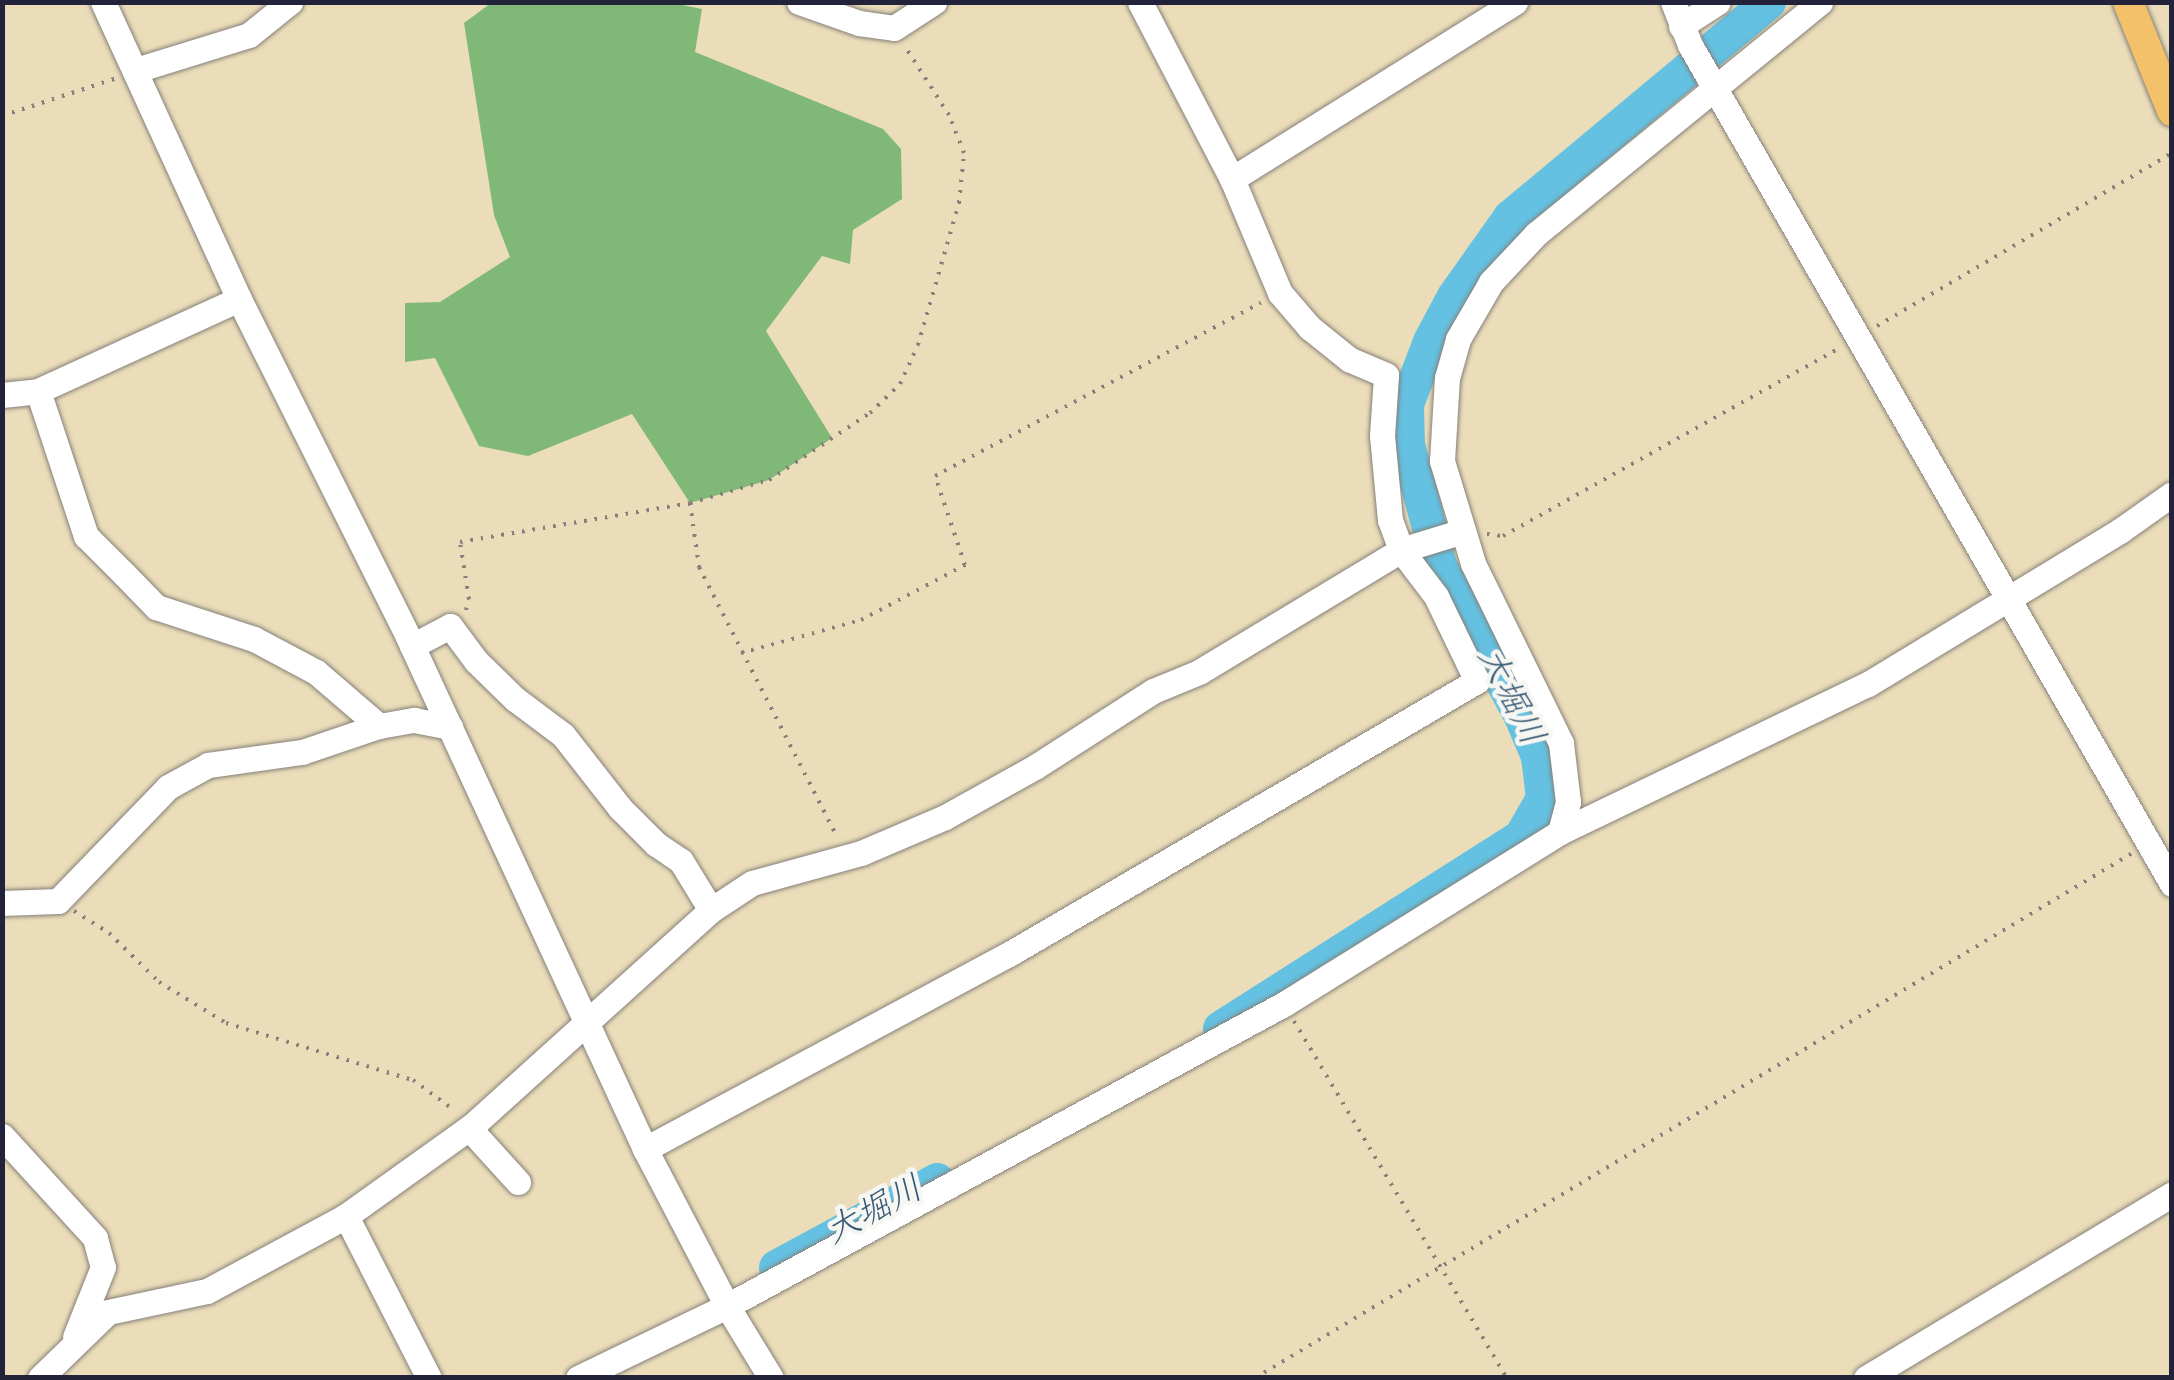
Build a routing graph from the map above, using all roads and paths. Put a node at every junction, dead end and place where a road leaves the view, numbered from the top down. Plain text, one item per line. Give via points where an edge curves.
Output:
1 (104, 2) edge
2 (290, 2) edge
3 (799, 2) edge
4 (934, 2) edge
5 (1140, 2) edge
6 (1514, 2) edge
7 (1718, 2) edge
8 (1820, 2) edge
9 (2128, 2) edge
10 (1681, 24) edge
11 (894, 28) junction
12 (136, 70) junction
13 (1710, 80) junction
14 (2172, 111) edge
15 (2, 116) edge
16 (2172, 154) edge
17 (1232, 179) junction
18 (1280, 292) junction
19 (239, 299) junction
20 (1860, 337) junction
21 (38, 391) junction
22 (2, 395) edge
23 (2172, 494) edge
24 (690, 503) junction
25 (1462, 531) junction
26 (1402, 550) junction
27 (2011, 598) junction
28 (450, 626) junction
29 (412, 646) junction
30 (741, 653) junction
31 (379, 726) junction
32 (450, 728) junction
33 (1560, 832) junction
34 (2148, 844) junction
35 (846, 855) junction
36 (2172, 884) edge
37 (58, 901) junction
38 (2, 903) edge
39 (711, 910) junction
40 (1284, 1004) junction
41 (586, 1024) junction
42 (471, 1127) junction
43 (2, 1136) edge
44 (645, 1149) junction
45 (518, 1182) dead end
46 (2172, 1194) edge
47 (346, 1216) junction
48 (1441, 1266) junction
49 (727, 1306) junction
50 (66, 1350) junction
51 (44, 1376) edge
52 (429, 1378) edge
53 (578, 1378) edge
54 (771, 1378) edge
55 (1255, 1378) edge
56 (1508, 1378) edge
57 (1866, 1378) edge

1 - 12 street
2 - 12 street via 249,35
3 - 11 street
4 - 11 street
5 - 17 street
6 - 17 street
7 - 10 street
8 - 13 street
9 - 14 main road
10 - 13 street
11 - 24 path via 964,153 960,203 918,345 900,384 870,413 769,480
12 - 15 path
12 - 19 street
13 - 20 street
13 - 25 street via 1512,257 1473,308 1446,378 1441,420 1442,461
16 - 20 path
17 - 18 street
18 - 26 street via 1350,360 1386,375 1384,477
18 - 30 path via 936,476 965,565 861,620
19 - 21 street
19 - 29 street
20 - 25 path via 1503,536
20 - 27 street
21 - 22 street
21 - 31 street via 86,536 124,576 156,606 254,639 316,672
23 - 27 street
24 - 28 path via 460,542 470,599
24 - 30 path via 698,568
25 - 26 street
25 - 33 street via 1492,608 1561,742 1568,802
26 - 35 street via 945,817
26 - 44 street via 1436,596 1478,682 1008,954
27 - 33 street via 1868,684
27 - 34 street
28 - 29 street
28 - 39 street via 514,699 563,735 620,808 681,861
29 - 32 street
30 - 35 path
31 - 32 street via 414,720
31 - 37 street via 302,752 208,765 168,788
32 - 41 street
33 - 40 street
34 - 36 street
34 - 48 path
35 - 39 street via 752,884
37 - 38 street
37 - 42 path via 109,933 159,982 226,1022 413,1080
39 - 41 street
40 - 48 path
40 - 49 street
41 - 42 street
41 - 44 street
42 - 45 street
42 - 47 street
43 - 50 street via 94,1238 103,1266
44 - 49 street
46 - 57 street
47 - 50 street via 206,1292 108,1312
47 - 52 street
48 - 55 path
48 - 56 path
49 - 53 street
49 - 54 street
50 - 51 street

